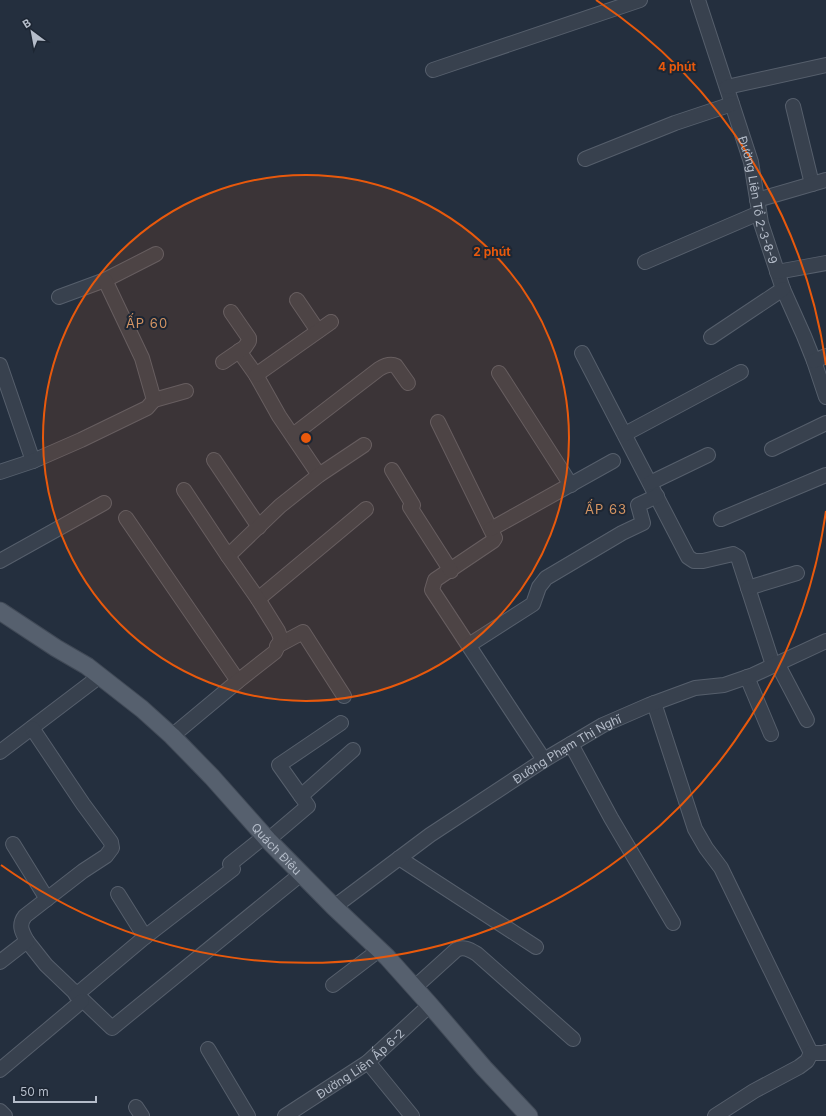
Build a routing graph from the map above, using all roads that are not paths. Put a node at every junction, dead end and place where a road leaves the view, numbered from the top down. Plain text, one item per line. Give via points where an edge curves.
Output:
1 (640, 0) edge
2 (698, 0) edge
3 (826, 64) edge
4 (433, 70) dead end
5 (727, 88) junction
6 (732, 104) junction
7 (793, 106) dead end
8 (585, 159) dead end
9 (826, 180) edge
10 (812, 184) junction
11 (758, 206) junction
12 (156, 254) dead end
13 (645, 262) dead end
14 (826, 263) edge
15 (777, 272) junction
16 (105, 280) junction
17 (783, 289) junction
18 (59, 297) dead end
19 (297, 300) dead end
20 (230, 312) dead end
21 (330, 322) dead end
22 (318, 331) junction
23 (711, 337) dead end
24 (239, 351) junction
25 (582, 353) dead end
26 (820, 359) edge
27 (223, 362) dead end
28 (0, 365) edge
29 (741, 372) dead end
30 (498, 373) dead end
31 (256, 375) junction
32 (408, 383) dead end
33 (186, 391) dead end
34 (826, 397) edge
35 (154, 400) junction
36 (438, 422) dead end
37 (826, 423) edge
38 (625, 434) junction
39 (292, 435) junction
40 (364, 445) dead end
41 (772, 449) dead end
42 (708, 455) dead end
43 (214, 460) dead end
44 (33, 461) junction
45 (613, 461) dead end
46 (392, 470) dead end
47 (0, 472) edge
48 (319, 475) junction
49 (826, 475) edge
50 (650, 483) junction
51 (571, 484) junction
52 (184, 490) dead end
53 (657, 496) junction
54 (104, 503) dead end
55 (366, 509) dead end
56 (126, 518) dead end
57 (722, 519) dead end
58 (259, 526) junction
59 (491, 528) junction
60 (228, 556) junction
61 (0, 561) edge
62 (450, 571) junction
63 (797, 573) dead end
64 (748, 588) junction
65 (258, 598) junction
66 (0, 611) edge
67 (826, 642) edge
68 (469, 645) junction
69 (277, 646) junction
70 (775, 664) junction
71 (100, 676) junction
72 (747, 677) junction
73 (238, 681) junction
74 (344, 696) dead end
75 (654, 703) junction
76 (807, 720) dead end
77 (341, 723) dead end
78 (32, 728) junction
79 (771, 734) dead end
80 (172, 736) junction
81 (571, 744) junction
82 (353, 750) dead end
83 (0, 752) edge
84 (544, 760) junction
85 (301, 796) junction
86 (266, 838) junction
87 (13, 844) dead end
88 (399, 858) junction
89 (301, 874) junction
90 (118, 894) dead end
91 (47, 899) junction
92 (334, 907) junction
93 (673, 924) dead end
94 (145, 937) junction
95 (27, 941) junction
96 (536, 947) dead end
97 (379, 950) junction
98 (0, 962) edge
99 (333, 985) dead end
100 (414, 988) junction
101 (79, 998) junction
102 (430, 1005) junction
103 (573, 1039) dead end
104 (208, 1049) dead end
105 (826, 1052) edge
106 (811, 1053) junction
107 (368, 1062) junction
108 (0, 1070) edge
109 (0, 1111) edge
110 (5, 1116) edge
111 (248, 1116) edge
112 (285, 1116) edge
113 (412, 1116) edge
114 (529, 1116) edge
115 (715, 1116) edge

1 - 4 street
2 - 5 street, Đường Liên Tổ 2-3-8-9
3 - 5 street
5 - 6 street, Đường Liên Tổ 2-3-8-9
6 - 8 street via 675,123
6 - 11 street, Đường Liên Tổ 2-3-8-9 via 751,162
7 - 10 street
9 - 10 street
10 - 11 street
11 - 13 street
11 - 15 street, Đường Liên Tổ 2-3-8-9
12 - 16 street
14 - 15 street
15 - 17 street, Đường Liên Tổ 2-3-8-9
16 - 18 street
16 - 35 street via 142,358
17 - 23 street
17 - 26 street, Đường Liên Tổ 2-3-8-9
19 - 22 street
20 - 24 street via 250,340
21 - 22 street
22 - 31 street
24 - 27 street
24 - 31 street
25 - 38 street
26 - 34 street, Đường Liên Tổ 2-3-8-9
28 - 44 street
29 - 38 street
30 - 51 street
31 - 39 street
32 - 39 street via 396,366 385,366
33 - 35 street
35 - 44 street via 147,408
36 - 59 street
37 - 41 street
38 - 50 street
39 - 48 street
40 - 48 street
42 - 50 street
43 - 58 street
44 - 47 street
45 - 51 street
46 - 62 street via 412,505 410,507
48 - 58 street
49 - 57 street
50 - 53 street
51 - 59 street
52 - 60 street
53 - 64 street via 688,557 694,561 703,561 733,554 738,557
53 - 68 street via 638,505 643,522 546,578 539,587 533,604
54 - 61 street
55 - 65 street
56 - 73 street
58 - 60 street
59 - 62 street via 494,540
60 - 65 street
62 - 68 street via 435,580 432,590
63 - 64 street
64 - 70 street
65 - 69 street via 278,631 281,639
66 - 71 main road, Quách Điêu
67 - 70 street, Đường Phạm Thị Nghĩ
68 - 84 street
69 - 73 street via 275,652
69 - 74 street via 303,632
70 - 72 street, Đường Phạm Thị Nghĩ
70 - 76 street
71 - 78 street
71 - 80 main road, Quách Điêu
72 - 75 street, Đường Phạm Thị Nghĩ via 724,684 695,688
72 - 79 street
73 - 80 street
75 - 81 street, Đường Phạm Thị Nghĩ via 603,725
75 - 106 street via 695,829 721,868
77 - 85 street via 279,764
78 - 83 street
78 - 91 street via 112,844 106,856 83,870
80 - 86 main road, Quách Điêu
81 - 84 street, Đường Phạm Thị Nghĩ
81 - 93 street
82 - 85 street
84 - 88 street, Đường Phạm Thị Nghĩ
85 - 86 street via 308,806
86 - 89 main road, Quách Điêu
86 - 94 street via 230,864 233,869
87 - 91 street
88 - 92 street, Đường Phạm Thị Nghĩ
88 - 96 street
89 - 92 main road, Quách Điêu
89 - 101 street via 112,1028
90 - 94 street
91 - 95 street via 25,916 22,922 21,930
92 - 97 main road, Quách Điêu
94 - 101 street
95 - 98 street
95 - 101 street via 46,965
97 - 99 street
97 - 100 main road, Quách Điêu
100 - 102 main road, Quách Điêu
100 - 103 street via 456,950 466,948 477,954
101 - 108 street
102 - 107 street, Đường Liên Ấp 6-2
102 - 114 main road, Quách Điêu
104 - 111 street
105 - 106 street
106 - 115 street via 807,1061 799,1067
107 - 112 street, Đường Liên Ấp 6-2
107 - 113 street
109 - 110 street

